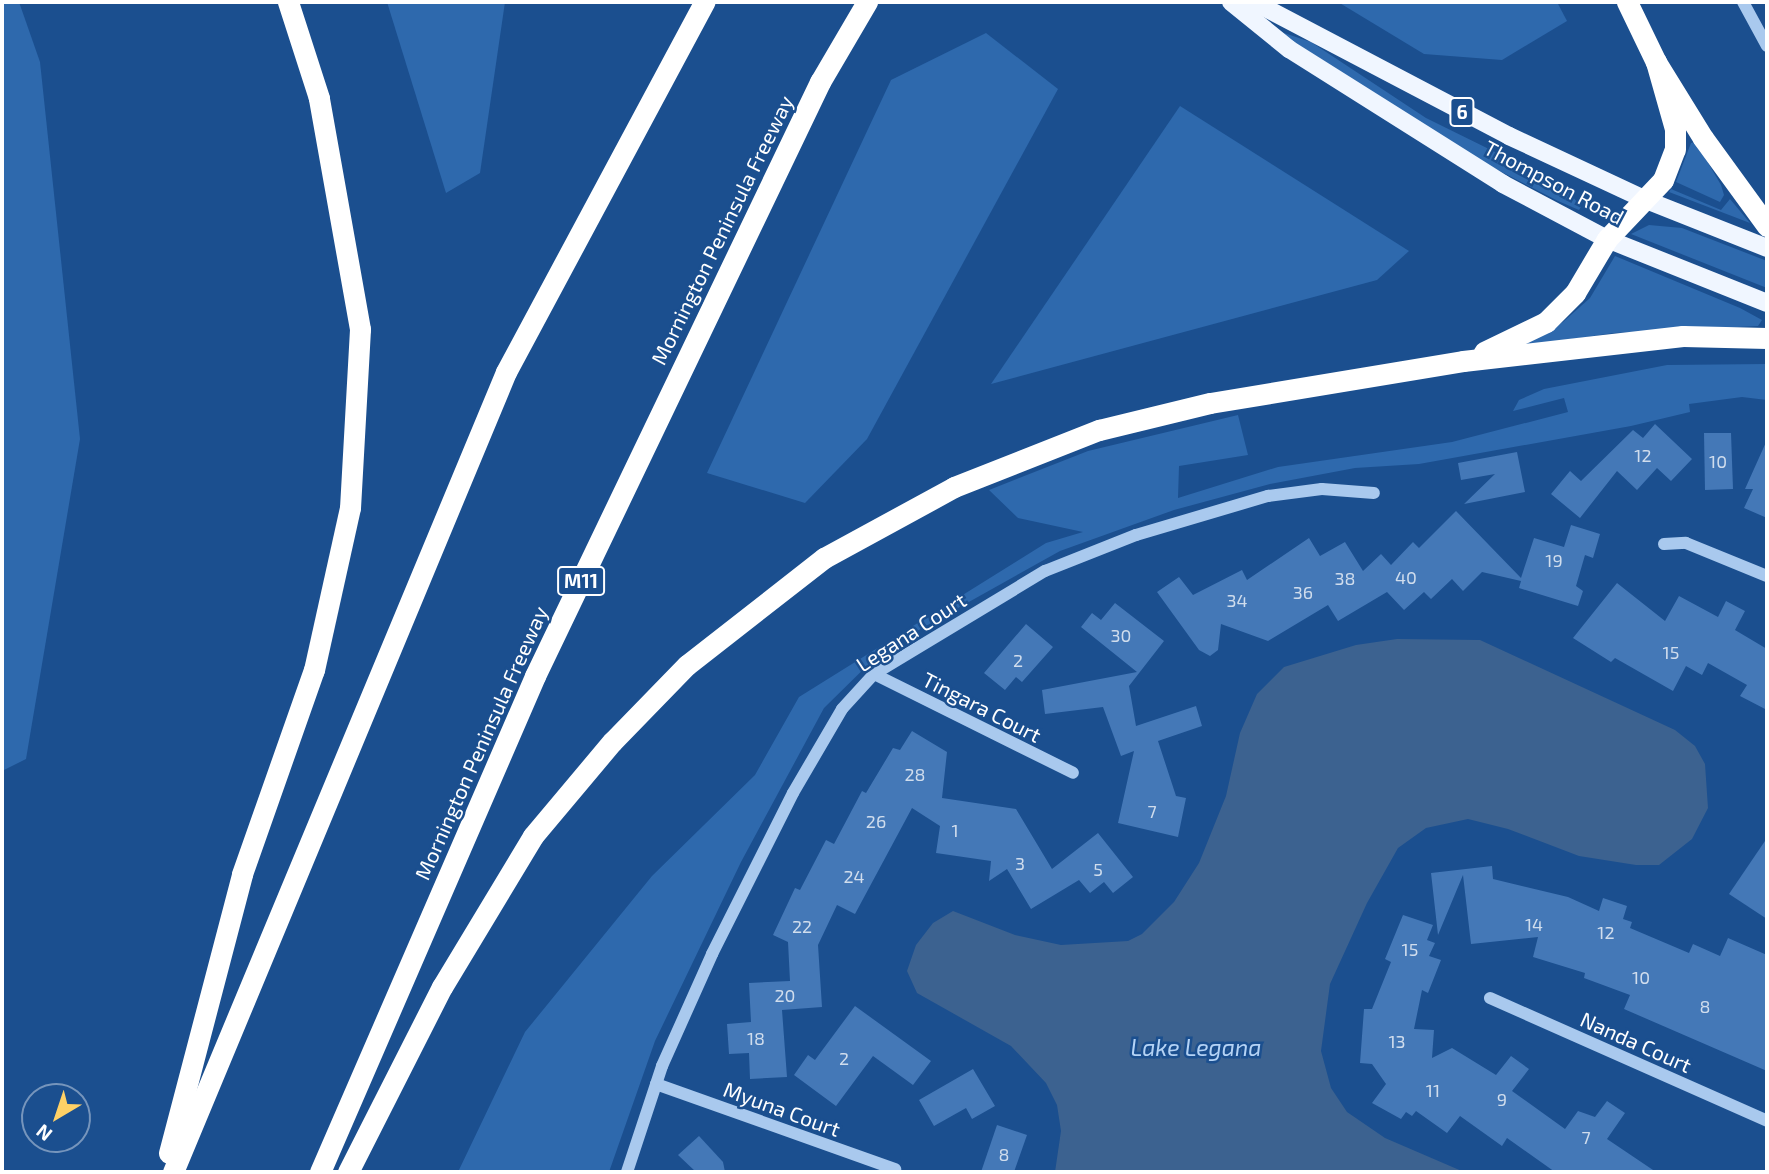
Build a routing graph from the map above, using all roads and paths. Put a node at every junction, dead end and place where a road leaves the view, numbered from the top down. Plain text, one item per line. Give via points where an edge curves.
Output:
1 (288, 2) edge
2 (704, 2) edge
3 (867, 2) edge
4 (1231, 2) edge
5 (1254, 2) edge
6 (1627, 2) edge
7 (1743, 2) edge
8 (1767, 46) edge
9 (1656, 62) junction
10 (1646, 200) junction
11 (1767, 226) edge
12 (1607, 239) junction
13 (1767, 248) edge
14 (1767, 303) edge
15 (1767, 338) edge
16 (1463, 361) junction
17 (1374, 493) dead end
18 (1664, 544) dead end
19 (1767, 576) edge
20 (874, 674) junction
21 (1073, 773) dead end
22 (1490, 998) dead end
23 (656, 1084) junction
24 (1767, 1121) edge
25 (895, 1169) dead end
26 (164, 1172) edge
27 (173, 1172) edge
28 (320, 1172) edge
29 (348, 1172) edge
30 (627, 1172) edge

1 - 26 highway via 319,98 360,329 350,508 314,670 242,874
2 - 27 highway via 506,372
3 - 28 highway, Mornington Peninsula Freeway / M11 via 820,82 535,676
4 - 12 main road, Thompson Road / 6 via 1289,49 1401,123
5 - 10 main road, Thompson Road / 6 via 1509,136
6 - 9 highway
7 - 8 street
9 - 10 highway via 1675,129 1675,149 1663,180
9 - 11 highway
10 - 12 highway
10 - 13 main road, Thompson Road / 6
12 - 14 main road, Thompson Road / 6
12 - 16 highway via 1575,293 1546,323
15 - 16 highway via 1683,336
16 - 29 highway via 1210,403 1099,430 954,487 824,558 687,665 612,742 533,836 442,987
17 - 20 street, Legana Court via 1322,489 1268,496 1136,535 1045,571
18 - 19 street via 1686,542
20 - 21 street, Tingara Court
20 - 23 street, Legana Court via 842,709 793,793 698,981
22 - 24 street, Nanda Court
23 - 25 street, Myuna Court
23 - 30 street, Legana Court

